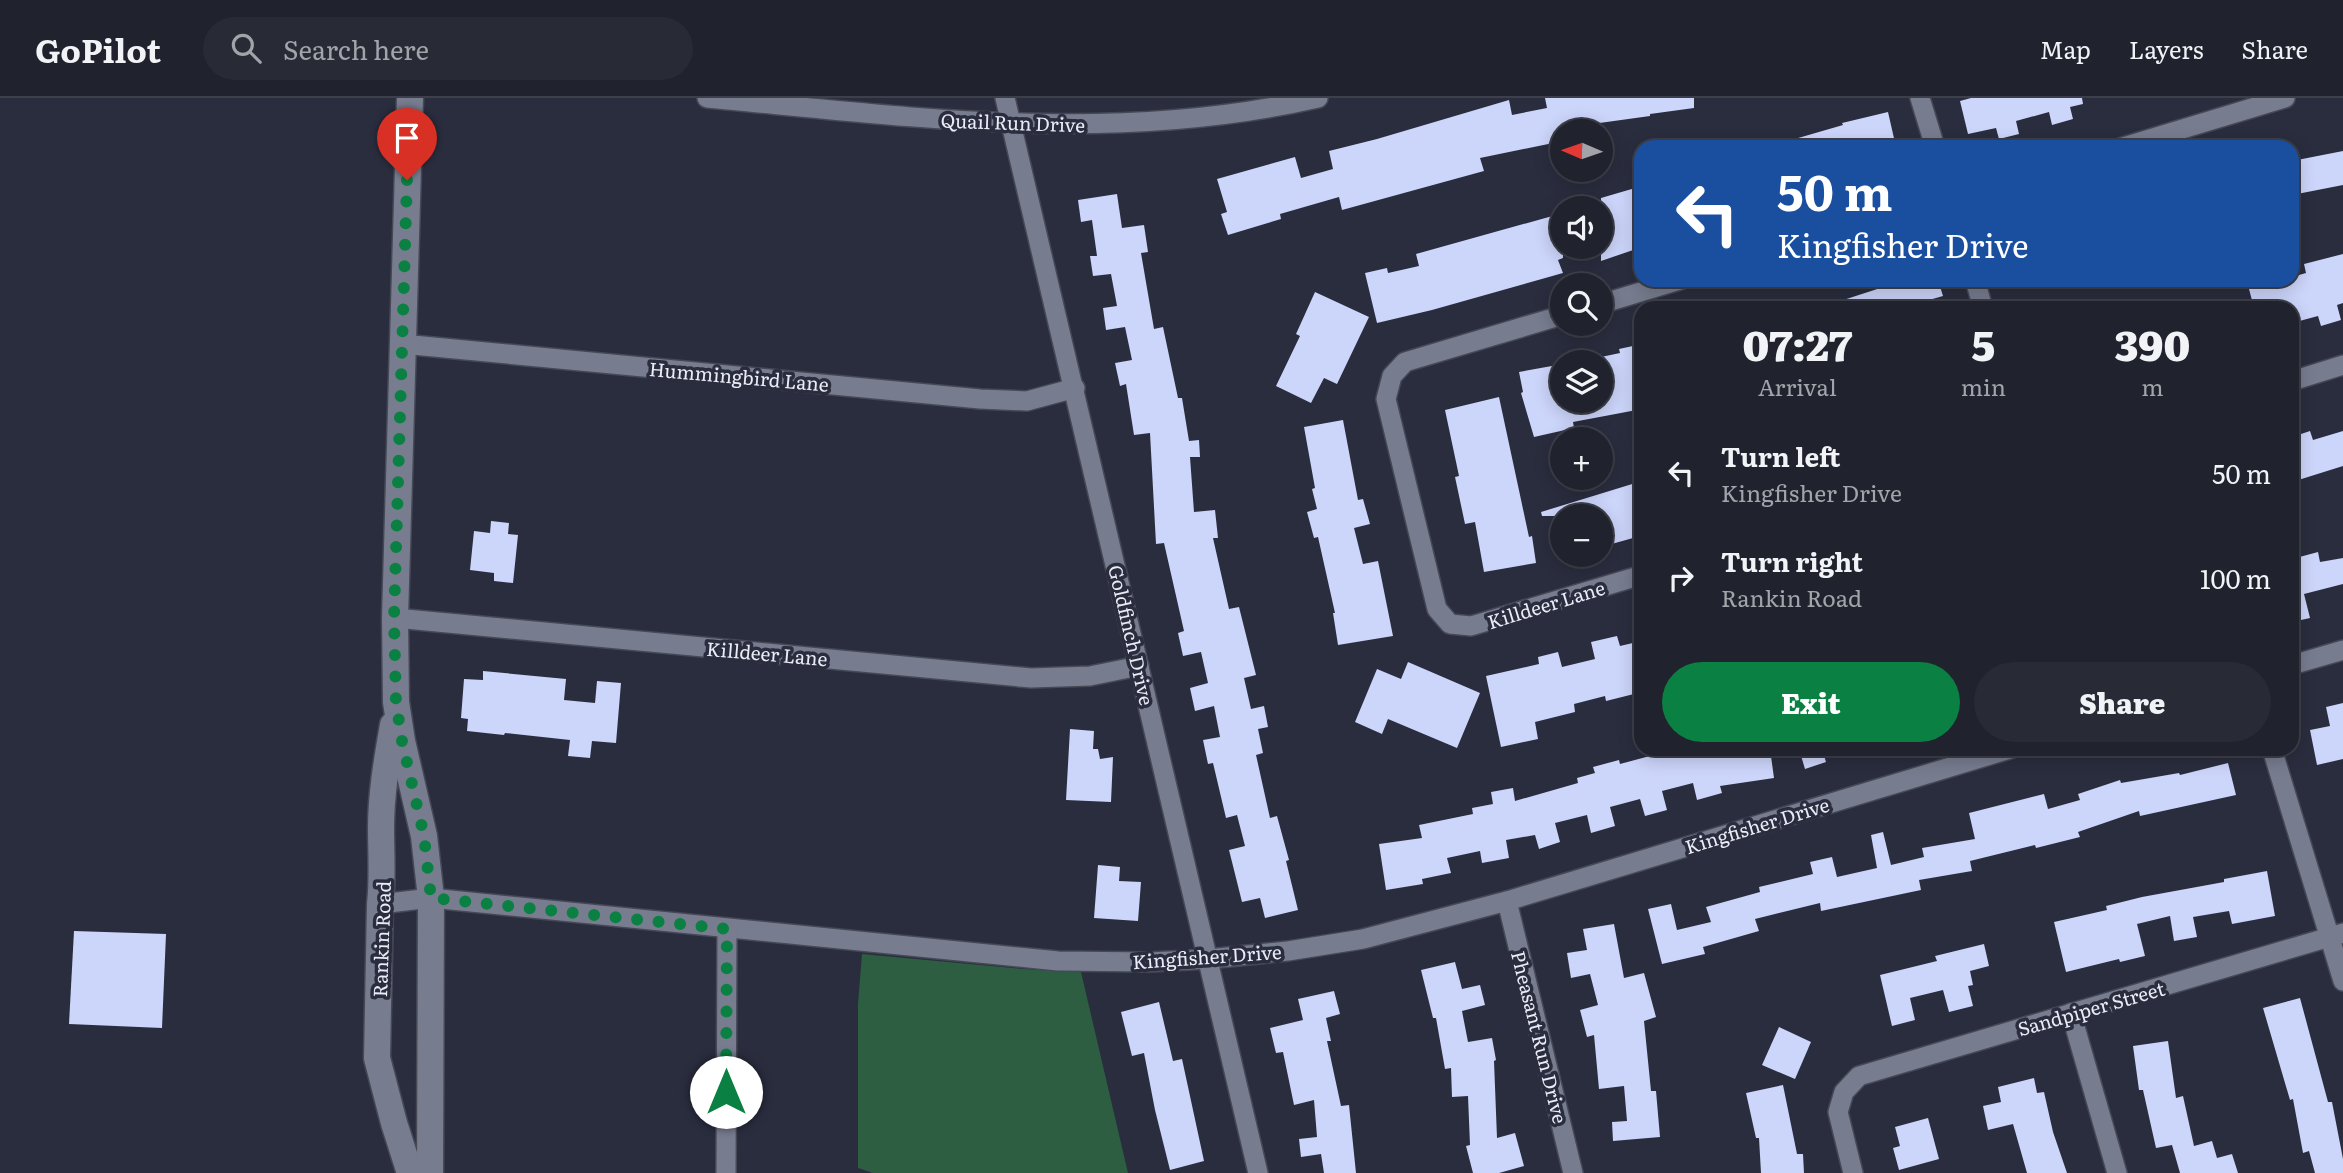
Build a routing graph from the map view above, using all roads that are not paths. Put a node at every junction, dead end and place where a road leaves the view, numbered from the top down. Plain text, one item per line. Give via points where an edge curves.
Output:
1 (410, 98) edge
2 (708, 98) edge
3 (1005, 98) edge
4 (1318, 98) edge
5 (1920, 98) edge
6 (2286, 98) edge
7 (1011, 125) junction
8 (1933, 140) edge
9 (2146, 140) edge
10 (1658, 287) edge
11 (1613, 300) edge
12 (1550, 319) edge
13 (402, 344) junction
14 (2343, 365) edge
15 (2299, 379) edge
16 (1075, 388) junction
17 (1634, 577) edge
18 (394, 618) junction
19 (2343, 650) edge
20 (2299, 663) edge
21 (1139, 666) junction
22 (396, 702) junction
23 (1987, 756) edge
24 (2274, 756) edge
25 (431, 898) junction
26 (1507, 901) junction
27 (380, 904) junction
28 (727, 929) junction
29 (2336, 935) edge
30 (1208, 959) junction
31 (2343, 981) edge
32 (2071, 1013) junction
33 (410, 1173) edge
34 (430, 1173) edge
35 (726, 1173) edge
36 (1258, 1173) edge
37 (1573, 1173) edge
38 (1853, 1173) edge
39 (2117, 1173) edge

1 - 13 street, Rankin Road
2 - 7 street, Quail Run Drive
3 - 7 street, Goldfinch Drive
4 - 7 street, Quail Run Drive via 1190,120
5 - 8 street
6 - 9 street
7 - 16 street, Goldfinch Drive
10 - 11 street
12 - 17 street, Killdeer Lane via 1405,362 1392,376 1386,399 1437,609 1450,624 1471,626
13 - 16 street, Hummingbird Lane via 980,399 1027,401
13 - 18 street, Rankin Road
14 - 15 street
16 - 21 street, Goldfinch Drive
18 - 21 street, Killdeer Lane via 1031,678 1090,676
18 - 22 street, Rankin Road
19 - 20 street
21 - 30 street, Goldfinch Drive
22 - 25 street, Rankin Road via 424,836
22 - 27 street, Rankin Road via 381,826
23 - 26 street, Kingfisher Drive
24 - 29 street
25 - 27 street, Kingfisher Drive
25 - 28 street, Kingfisher Drive
25 - 34 street, Rankin Road
26 - 30 street, Kingfisher Drive via 1363,939
26 - 37 street, Pheasant Run Drive
27 - 33 street, Rankin Road via 377,1058
28 - 30 street, Kingfisher Drive via 1058,961
28 - 35 street
29 - 31 street
29 - 32 street, Sandpiper Street
30 - 36 street, Goldfinch Drive
32 - 38 street, Sandpiper Street via 1859,1076 1844,1092 1838,1112
32 - 39 street

